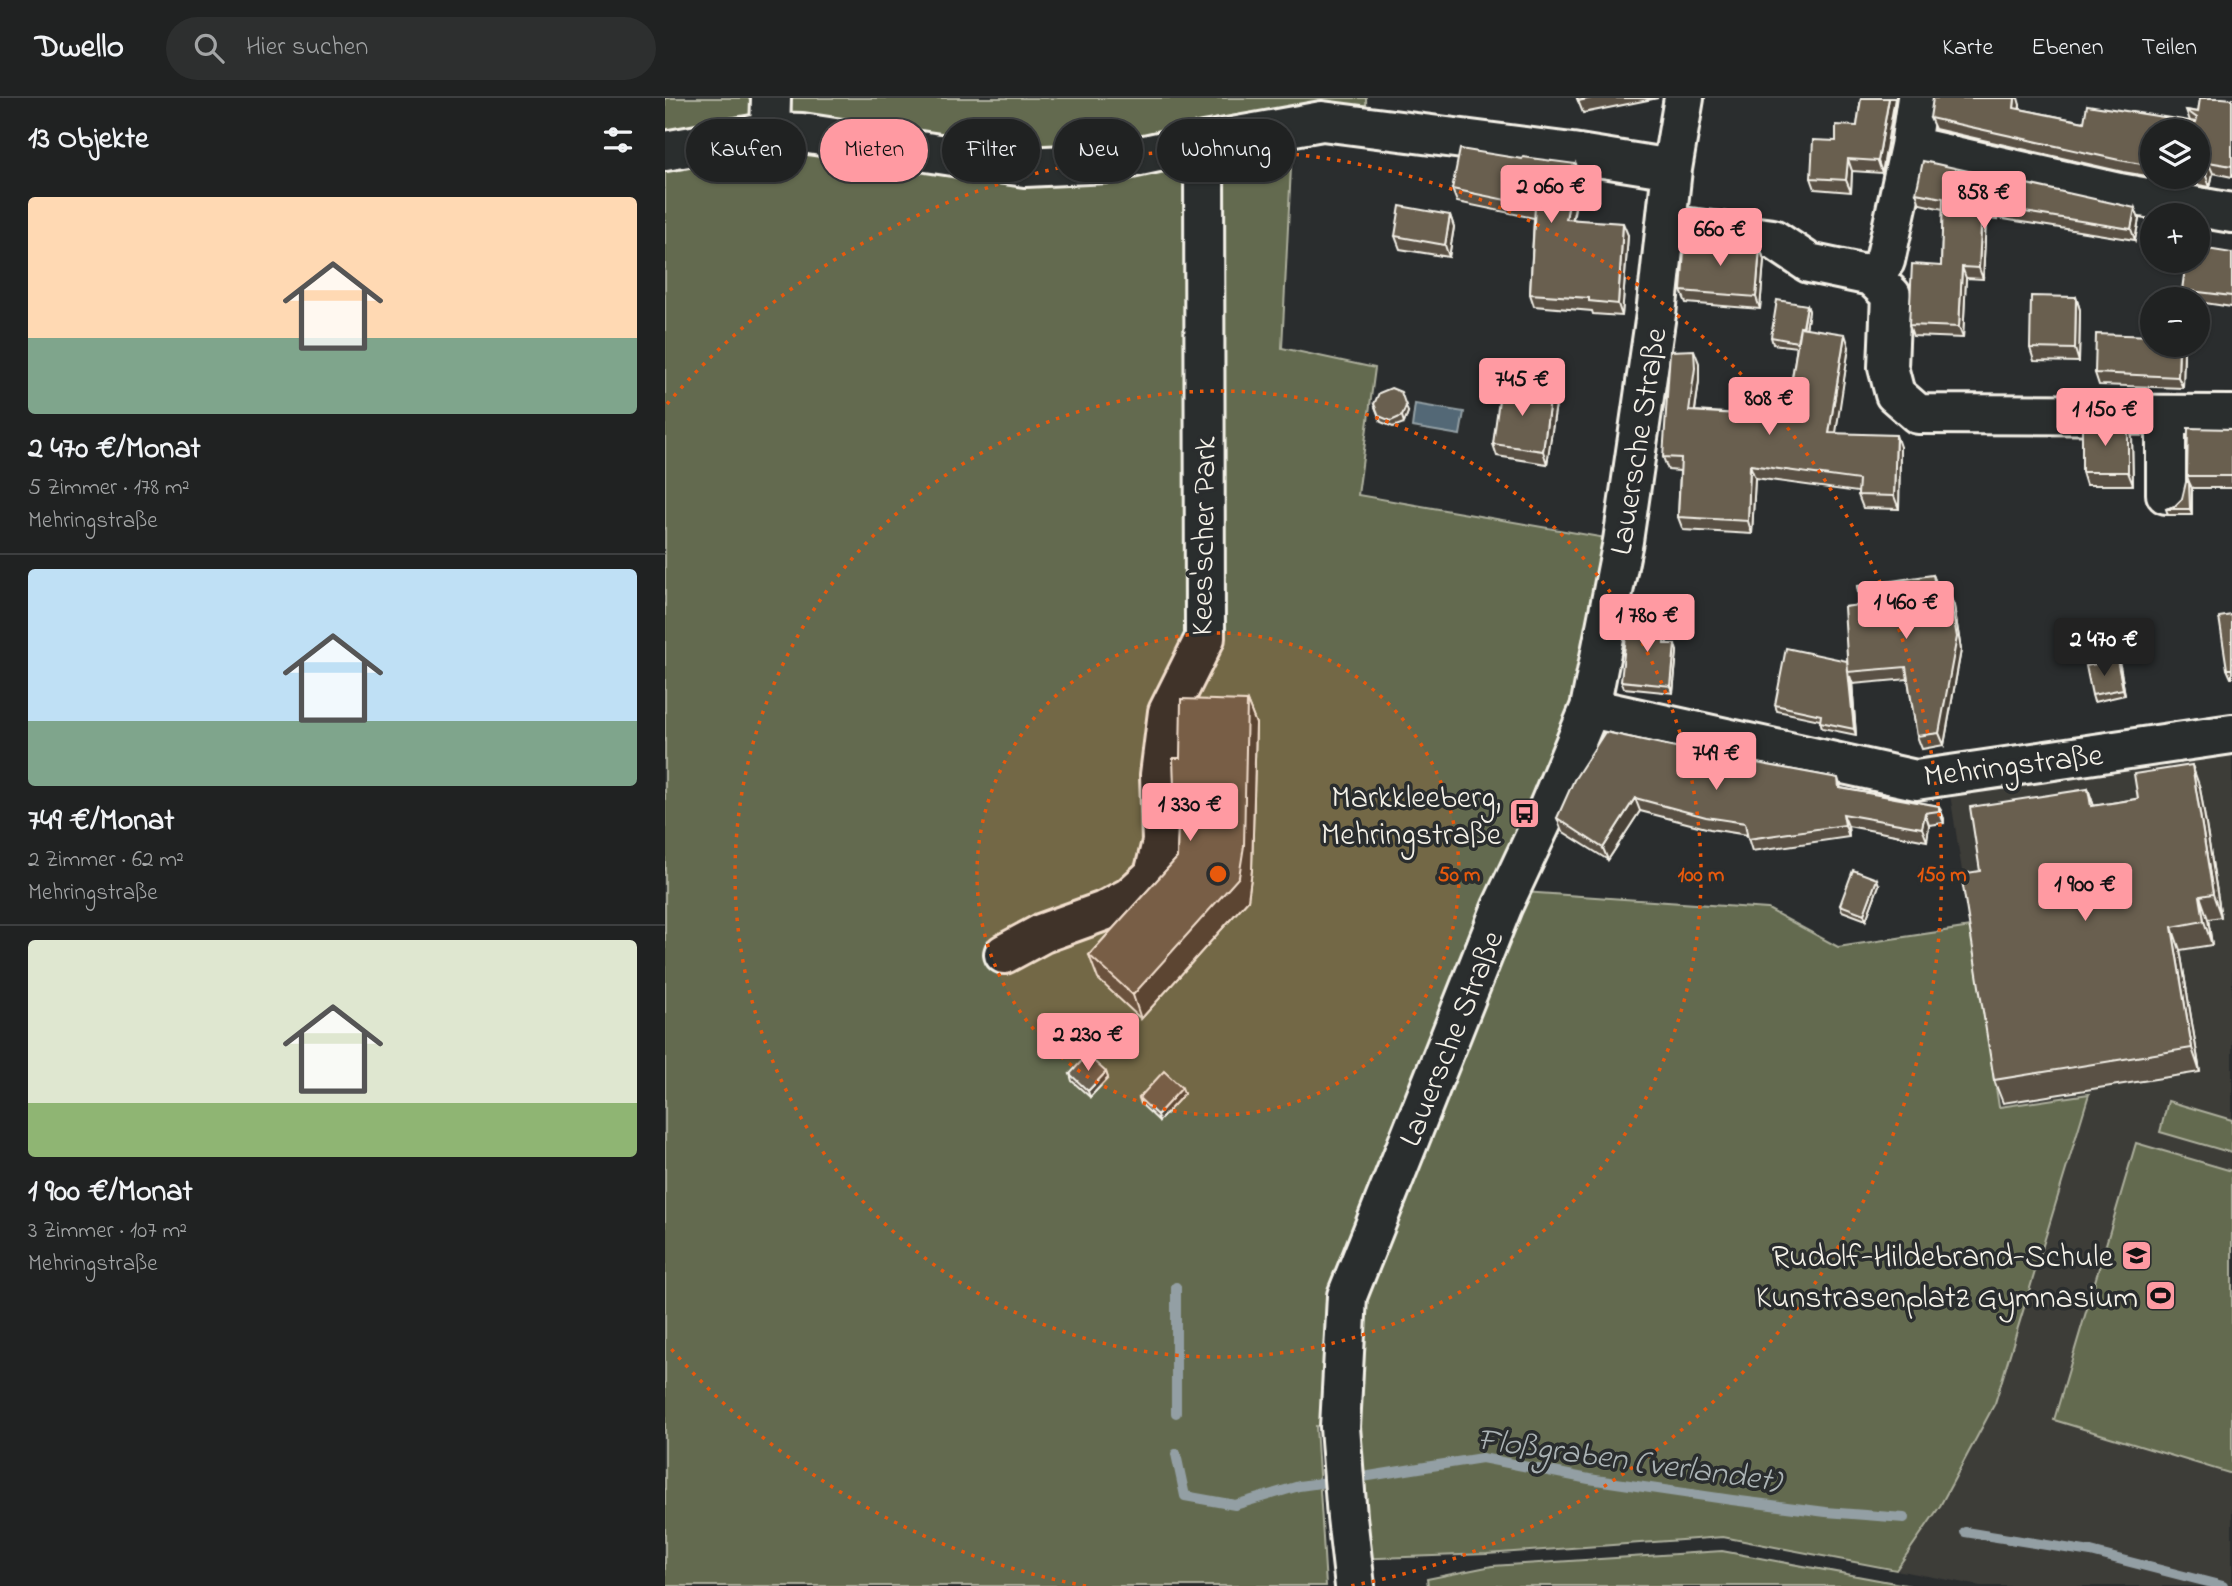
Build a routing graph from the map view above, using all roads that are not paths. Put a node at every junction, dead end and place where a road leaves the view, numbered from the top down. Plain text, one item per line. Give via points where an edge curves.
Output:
1 (1684, 98) edge
2 (1917, 98) edge
3 (771, 115) edge
4 (1295, 126) edge
5 (1910, 146) junction
6 (665, 151) edge
7 (1157, 152) edge
8 (1672, 169) junction
9 (1218, 182) edge
10 (2232, 213) edge
11 (1667, 225) junction
12 (1871, 276) junction
13 (2166, 415) junction
14 (2232, 415) edge
15 (2166, 494) dead end
16 (1590, 708) junction
17 (2232, 734) edge
18 (1004, 954) dead end
19 (1355, 1586) edge

1 - 8 street, Lauersche Straße
2 - 5 street
3 - 6 street
3 - 7 street via 802,133 1024,167 1108,163
4 - 8 street via 1322,121
5 - 10 street
5 - 12 street via 1885,261
8 - 11 street, Lauersche Straße
9 - 18 street, Kees'scher Park via 1205,638 1168,712 1160,775 1162,842 1154,874 1130,897 1104,911 1043,933
11 - 12 street via 1773,239 1809,263
11 - 16 street, Lauersche Straße via 1623,541
12 - 13 street via 1891,295 1888,367 1895,394 1918,414
13 - 14 street
13 - 15 street
16 - 17 street, Mehringstraße via 1916,780
16 - 19 street, Lauersche Straße via 1502,907 1347,1296 1340,1427

